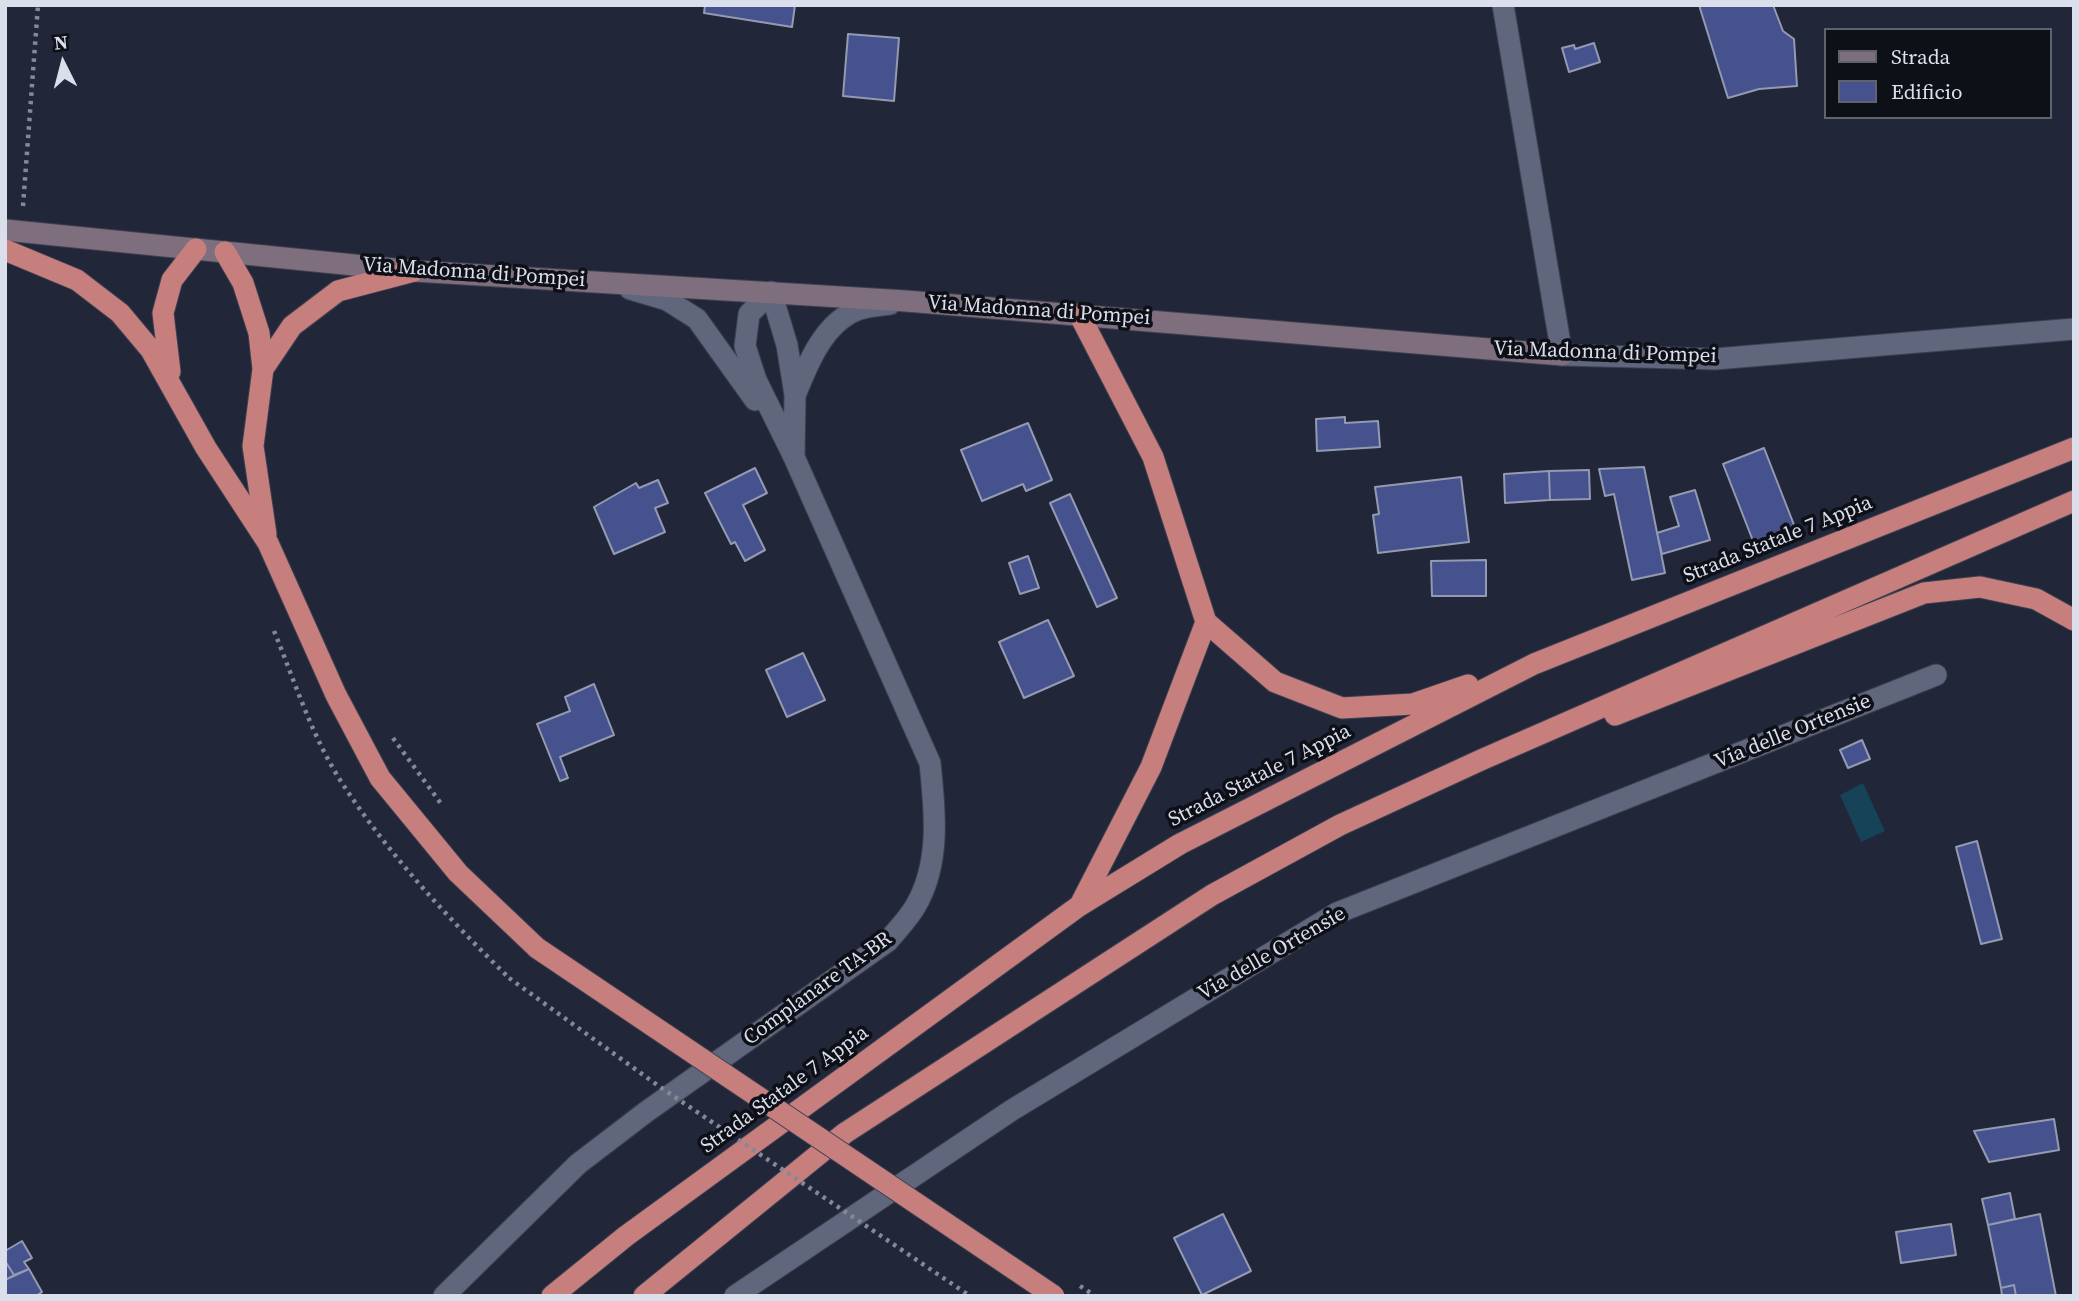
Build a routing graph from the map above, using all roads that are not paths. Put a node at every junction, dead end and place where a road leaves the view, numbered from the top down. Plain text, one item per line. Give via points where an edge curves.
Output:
1 (1503, 5) edge
2 (13, 231) edge
3 (196, 249) junction
4 (5, 250) edge
5 (225, 252) junction
6 (414, 271) junction
7 (603, 281) junction
8 (771, 292) junction
9 (906, 301) junction
10 (1079, 314) junction
11 (2074, 329) edge
12 (1562, 355) junction
13 (263, 369) junction
14 (176, 394) junction
15 (795, 395) junction
16 (2074, 448) edge
17 (794, 457) junction
18 (2074, 501) edge
19 (268, 543) junction
20 (2074, 620) edge
21 (1206, 622) junction
22 (1534, 664) junction
23 (1936, 674) dead end
24 (1481, 760) junction
25 (1079, 906) junction
26 (444, 1296) edge
27 (552, 1296) edge
28 (644, 1296) edge
29 (735, 1296) edge
30 (1054, 1296) edge

1 - 12 street
2 - 3 street, Via Madonna di Pompei
3 - 5 street, Via Madonna di Pompei
3 - 14 highway via 172,280 163,313 166,354
4 - 14 highway via 77,280 120,313 151,350
5 - 6 street, Via Madonna di Pompei
5 - 13 highway via 243,283 259,333
6 - 7 street, Via Madonna di Pompei
6 - 13 highway via 338,292 292,326
7 - 8 street, Via Madonna di Pompei
7 - 17 street via 667,300 697,319
8 - 9 street, Via Madonna di Pompei
8 - 15 street via 787,345
8 - 17 street via 750,314 745,346 756,380
9 - 10 street, Via Madonna di Pompei
9 - 15 street via 856,310 836,325 810,357
10 - 12 street, Via Madonna di Pompei
10 - 21 highway via 1153,457
11 - 12 street, Via Madonna di Pompei via 1715,359
13 - 19 highway via 253,446
14 - 19 highway
15 - 17 street
16 - 22 highway, Strada Statale 7 Appia
17 - 26 street, Complanare TA-BR via 930,763 936,817 932,852 916,906 888,941 578,1164
18 - 24 highway
19 - 30 highway, bridge via 336,695 380,778 458,873 537,948
20 - 24 highway via 2036,599 1980,587 1924,593 1633,709
21 - 22 highway via 1275,682 1342,708 1413,704
21 - 25 highway via 1151,767
22 - 25 highway, Strada Statale 7 Appia via 1180,845
23 - 29 street, Via delle Ortensie via 1337,914 1012,1110
24 - 28 highway via 1340,825 1212,895 845,1133
25 - 27 highway, Strada Statale 7 Appia via 626,1236

